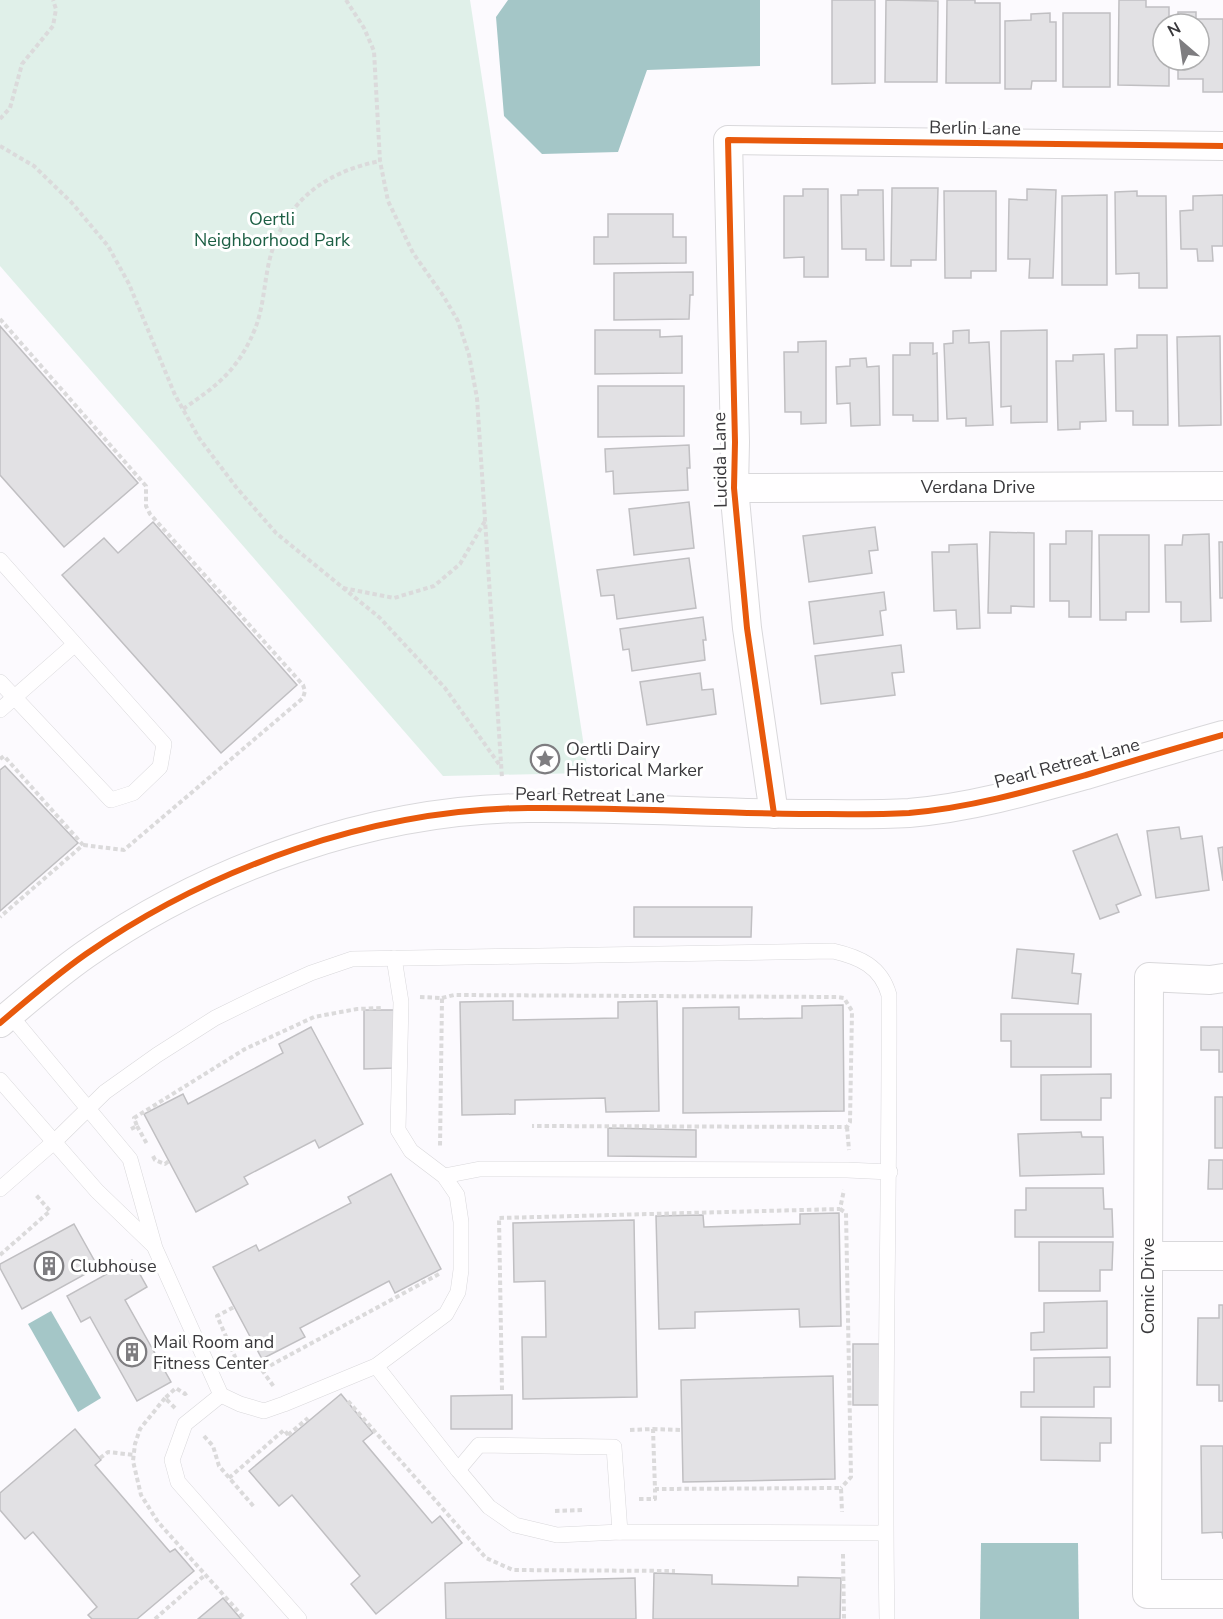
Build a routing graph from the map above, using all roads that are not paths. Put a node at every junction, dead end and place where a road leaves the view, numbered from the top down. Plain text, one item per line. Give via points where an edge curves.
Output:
1 (728, 140) joint
2 (1223, 146) edge
3 (1223, 486) edge
4 (734, 488) junction
5 (0, 560) edge
6 (74, 645) junction
7 (0, 682) edge
8 (14, 698) junction
9 (0, 710) edge
10 (1223, 735) edge
11 (774, 814) junction
12 (394, 958) junction
13 (1223, 978) edge
14 (5, 1019) edge
15 (0, 1080) edge
16 (88, 1109) junction
17 (55, 1141) junction
18 (890, 1172) junction
19 (444, 1176) junction
20 (0, 1189) edge
21 (155, 1248) junction
22 (1223, 1256) edge
23 (1148, 1257) junction
24 (376, 1366) junction
25 (220, 1395) junction
26 (458, 1470) junction
27 (620, 1532) junction
28 (885, 1533) junction
29 (1223, 1594) edge
30 (299, 1619) edge
31 (887, 1619) edge

1 - 2 street, Berlin Lane
1 - 4 street, Lucida Lane
3 - 4 street, Verdana Drive
4 - 11 street, Lucida Lane via 747,628
5 - 6 lane
6 - 8 lane
6 - 8 lane via 164,744 160,767 133,793 111,800
7 - 8 lane
8 - 9 lane
10 - 11 street, Pearl Retreat Lane via 1058,783 957,806 911,813
11 - 14 street, Pearl Retreat Lane via 524,808 424,817 354,832 273,857 174,902 89,952
12 - 16 lane via 352,959 311,973 215,1018 157,1054
12 - 18 lane via 833,951 855,956 879,972 889,994
12 - 19 lane via 401,1002 398,1130 411,1151
13 - 23 street, Comic Drive via 1149,977
14 - 16 lane
15 - 17 lane
16 - 17 lane
16 - 21 lane via 130,1159
17 - 20 lane
17 - 21 lane via 97,1191
18 - 19 lane via 480,1169
18 - 28 lane
19 - 24 lane via 457,1195 461,1222 458,1292 446,1314
21 - 25 lane
22 - 23 street
23 - 29 street, Comic Drive via 1147,1594
24 - 25 lane via 264,1411
24 - 26 lane
25 - 30 lane via 185,1424 172,1460 178,1482
26 - 27 lane via 489,1508 515,1525 557,1534
26 - 27 lane via 479,1445 614,1447
27 - 28 lane
28 - 31 lane

